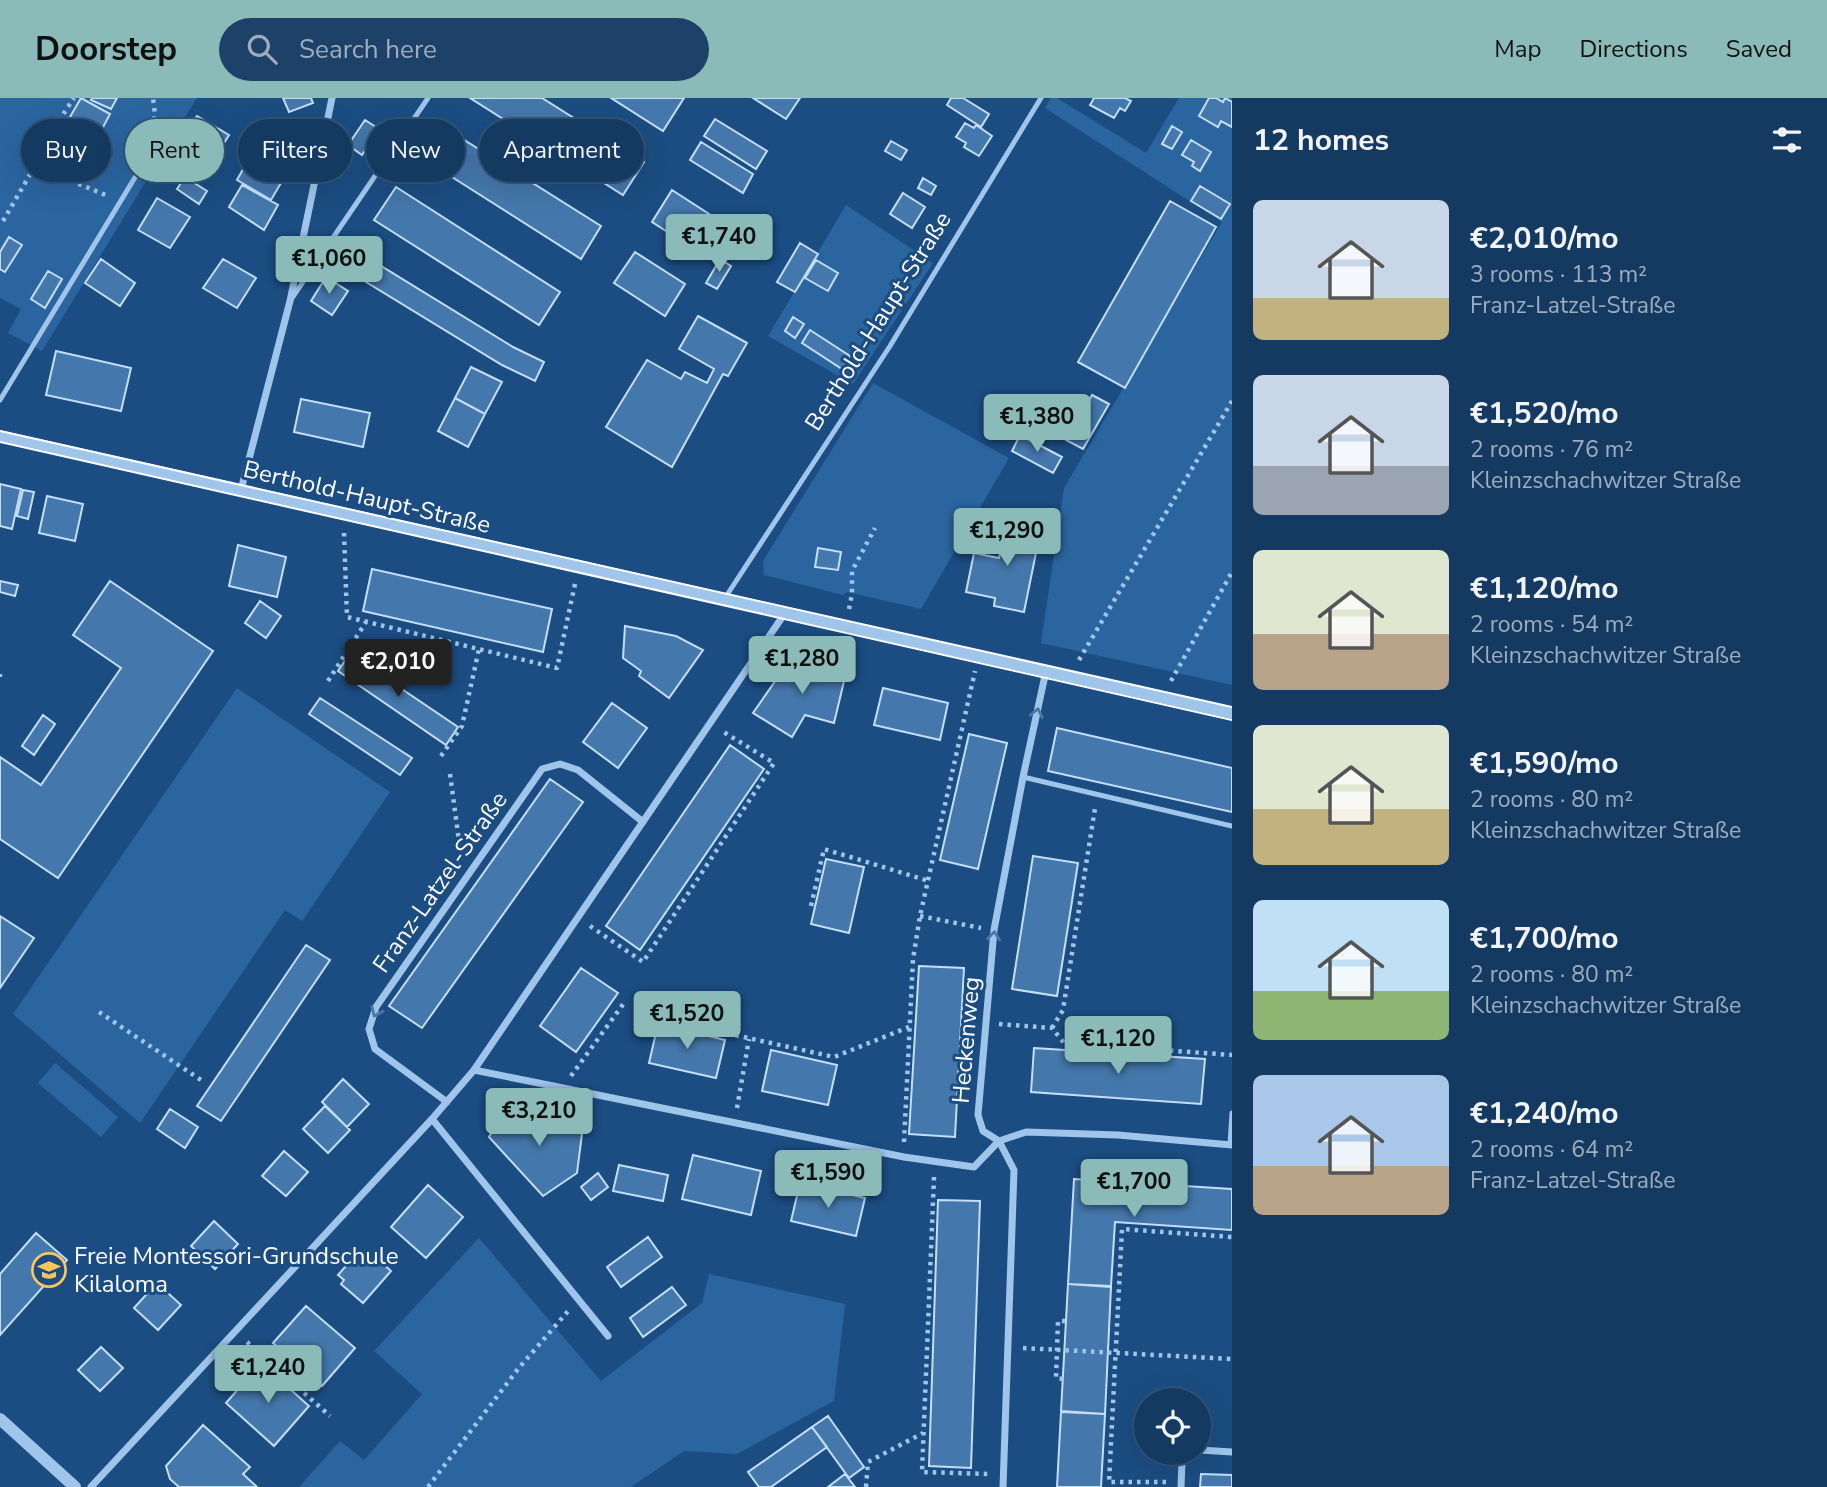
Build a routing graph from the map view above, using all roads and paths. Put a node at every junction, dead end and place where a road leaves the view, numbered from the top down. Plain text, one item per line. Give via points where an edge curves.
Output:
1 (74, 98) edge
2 (153, 98) edge
3 (332, 98) edge
4 (428, 98) edge
5 (1041, 98) edge
6 (60, 119) edge
7 (154, 119) edge
8 (132, 182) edge
9 (121, 201) junction
10 (3, 221) dead end
11 (290, 301) junction
12 (0, 400) edge
13 (1232, 401) edge
14 (0, 436) edge
15 (240, 490) junction
16 (344, 513) junction
17 (874, 528) dead end
18 (578, 566) junction
19 (1232, 572) edge
20 (724, 599) junction
21 (785, 613) junction
22 (366, 622) junction
23 (844, 626) junction
24 (479, 649) junction
25 (978, 656) junction
26 (1046, 671) junction
27 (1175, 673) dead end
28 (1069, 677) junction
29 (328, 681) dead end
30 (1232, 713) edge
31 (710, 724) junction
32 (441, 756) dead end
33 (450, 774) dead end
34 (1023, 777) junction
35 (1097, 793) junction
36 (643, 822) junction
37 (1232, 826) edge
38 (481, 855) junction
39 (929, 881) junction
40 (811, 905) dead end
41 (920, 916) junction
42 (578, 917) junction
43 (994, 930) junction
44 (624, 1003) dead end
45 (99, 1012) dead end
46 (986, 1023) junction
47 (694, 1026) dead end
48 (909, 1027) junction
49 (1052, 1028) junction
50 (750, 1040) junction
51 (1232, 1055) edge
52 (474, 1070) junction
53 (204, 1082) dead end
54 (562, 1088) junction
55 (447, 1102) junction
56 (1232, 1113) edge
57 (432, 1119) junction
58 (734, 1122) junction
59 (999, 1141) junction
60 (1231, 1145) edge
61 (904, 1157) junction
62 (935, 1163) junction
63 (1232, 1237) edge
64 (578, 1300) junction
65 (1066, 1321) dead end
66 (235, 1332) junction
67 (608, 1336) dead end
68 (1009, 1348) junction
69 (1057, 1350) junction
70 (1114, 1353) junction
71 (1232, 1359) edge
72 (1063, 1379) dead end
73 (330, 1416) dead end
74 (0, 1419) edge
75 (924, 1433) junction
76 (1211, 1451) edge
77 (1232, 1452) edge
78 (1182, 1465) edge
79 (1004, 1474) junction
80 (1181, 1485) edge
81 (75, 1487) edge
82 (91, 1487) edge
83 (428, 1487) edge
84 (866, 1487) edge
85 (1003, 1487) edge

1 - 6 path
2 - 7 path
3 - 11 street
4 - 11 lane
5 - 20 lane, Berthold-Haupt-Straße via 890,346
8 - 9 lane
9 - 10 path via 36,166
9 - 12 lane
11 - 15 street
13 - 28 path
14 - 15 street, Berthold-Haupt-Straße
15 - 16 street, Berthold-Haupt-Straße
16 - 18 street, Berthold-Haupt-Straße
16 - 22 path via 347,617
17 - 23 path via 852,571
18 - 20 street, Berthold-Haupt-Straße
18 - 24 path via 557,668
19 - 27 path
20 - 21 street, Berthold-Haupt-Straße
21 - 23 street, Berthold-Haupt-Straße
21 - 31 street
22 - 24 path
22 - 29 path
23 - 25 street, Berthold-Haupt-Straße
24 - 32 path via 462,726
25 - 26 street, Berthold-Haupt-Straße
25 - 39 path
26 - 28 street, Berthold-Haupt-Straße
34 -> 26 street, Heckenweg
28 - 30 street, Berthold-Haupt-Straße
31 - 36 street
31 - 42 path via 774,763 643,962
33 - 38 path via 459,841
34 - 35 lane
34 - 43 street, Heckenweg
35 - 37 lane
35 - 49 path via 1063,1010
36 - 38 street, Franz-Latzel-Straße via 578,770 560,764 542,769
36 - 42 street
38 -> 55 street, Franz-Latzel-Straße via 376,1007 369,1029 375,1049
39 - 40 path via 824,849
39 - 41 path
41 - 43 path
41 - 48 path
42 - 52 street
46 -> 43 street, Heckenweg
44 - 54 path
45 - 53 path
46 - 49 path
46 - 59 street, Heckenweg via 978,1115 983,1131
47 - 50 path
48 - 50 path via 834,1057
48 - 61 path
49 - 51 path via 1063,1043
50 - 58 path
52 - 54 street
52 - 55 street
54 - 58 street
55 - 57 street
56 - 60 lane
57 - 64 street
57 - 66 street
58 - 61 street
59 - 60 street via 1026,1132
59 - 62 street via 974,1167
59 - 68 street, Heckenweg via 1014,1171
61 - 62 street
62 - 75 path
63 - 70 path via 1122,1229
64 - 67 street
64 - 83 path via 518,1369
65 - 69 path via 1058,1321
66 - 73 path
66 - 82 street
68 - 69 path
68 - 79 street, Heckenweg
69 - 70 path
69 - 72 path via 1056,1378
70 - 71 path
70 - 80 path via 1109,1482
74 - 81 street
75 - 79 path via 922,1472
75 - 84 path via 868,1462
76 - 77 street
78 - 80 street
79 - 85 street, Heckenweg

